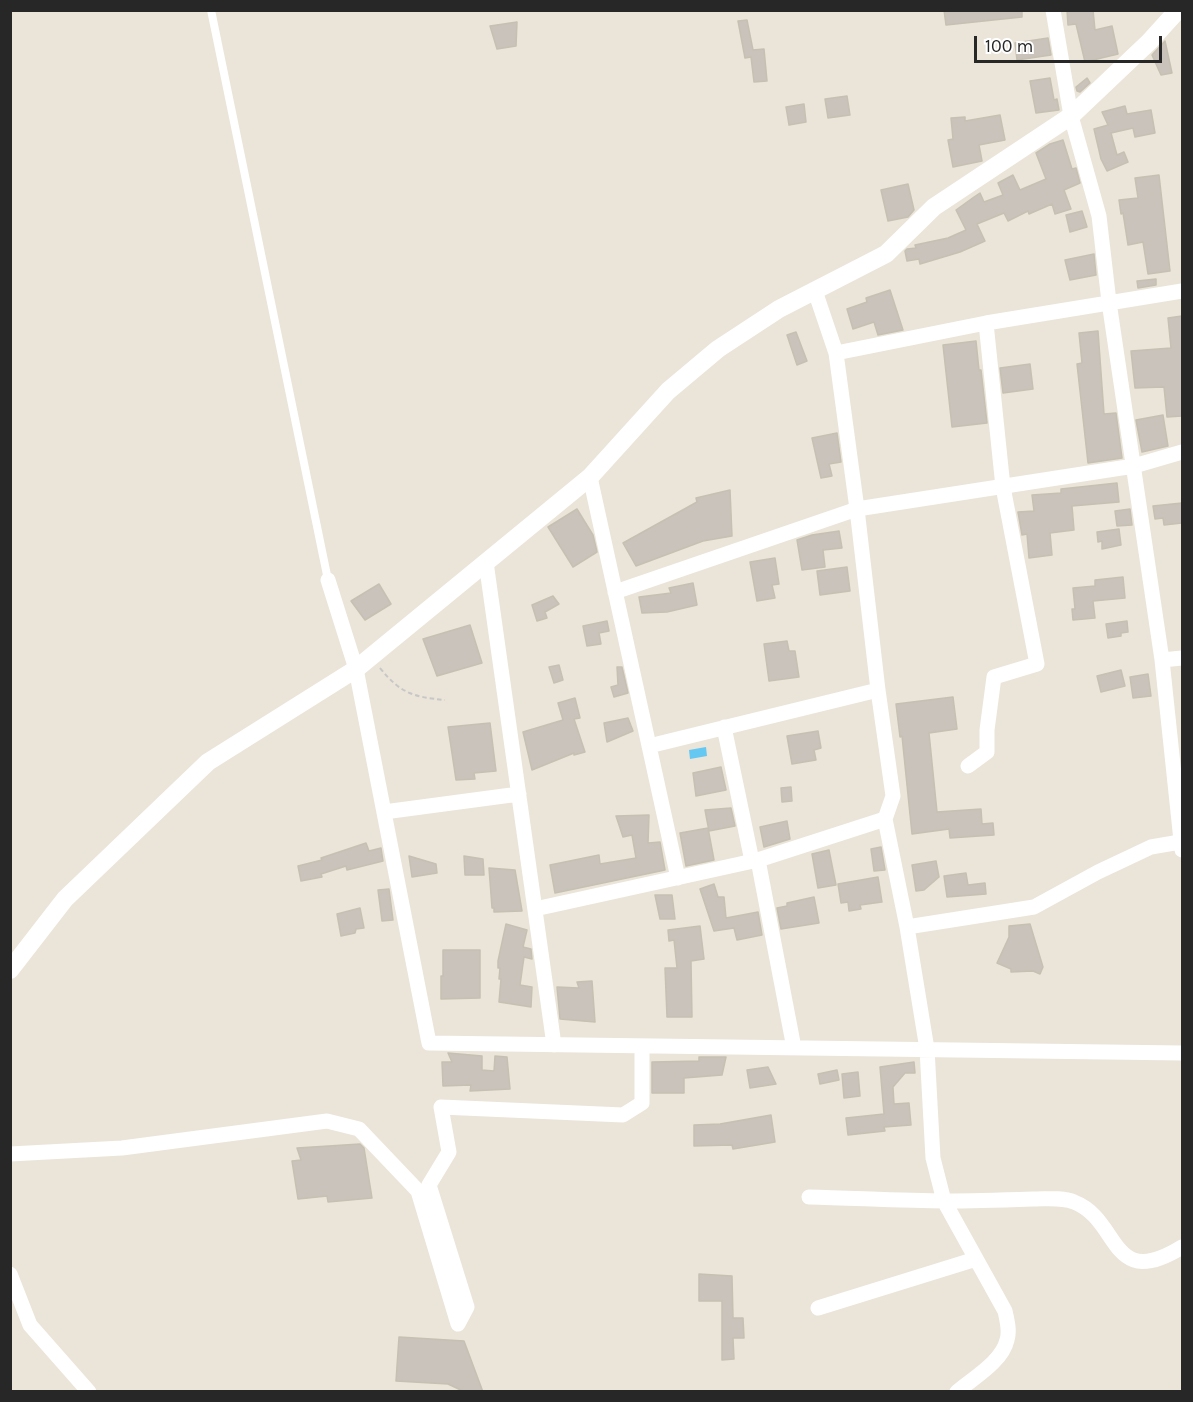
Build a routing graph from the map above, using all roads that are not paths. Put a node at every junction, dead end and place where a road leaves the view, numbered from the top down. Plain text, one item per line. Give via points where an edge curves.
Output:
1 (211, 10) edge
2 (1053, 10) edge
3 (1178, 10) edge
4 (1071, 116) junction
5 (815, 291) junction
6 (1182, 291) edge
7 (1109, 302) junction
8 (986, 323) junction
9 (836, 353) junction
10 (1182, 452) edge
11 (1134, 466) junction
12 (590, 477) junction
13 (1003, 487) junction
14 (858, 509) junction
15 (486, 562) junction
16 (328, 580) joint
17 (615, 592) junction
18 (1182, 658) edge
19 (1162, 660) junction
20 (356, 669) junction
21 (878, 690) junction
22 (724, 727) junction
23 (1176, 731) edge
24 (649, 746) junction
25 (969, 766) dead end
26 (519, 794) junction
27 (384, 812) junction
28 (885, 819) junction
29 (1181, 846) edge
30 (755, 861) junction
31 (678, 878) junction
32 (535, 909) junction
33 (907, 927) junction
34 (10, 970) edge
35 (554, 1045) junction
36 (642, 1046) junction
37 (794, 1048) junction
38 (927, 1049) junction
39 (1182, 1053) edge
40 (10, 1154) edge
41 (809, 1197) dead end
42 (944, 1201) junction
43 (1182, 1247) edge
44 (976, 1259) junction
45 (10, 1274) edge
46 (818, 1308) dead end
47 (89, 1392) edge
48 (957, 1392) edge

1 - 16 lane
2 - 4 street
3 - 4 street
4 - 5 street via 934,207 886,254
4 - 7 street via 1099,216
5 - 9 street
5 - 12 street via 778,309 668,390
6 - 7 street
7 - 8 street
7 - 11 street
8 - 9 street
8 - 13 street
9 - 14 street
10 - 11 street
11 - 13 street
11 - 19 street
12 - 15 street
12 - 17 street
13 - 14 street
13 - 25 street via 1037,664 994,677 987,752
14 - 17 street
14 - 21 street
15 - 20 street
15 - 26 street
16 - 20 street
17 - 24 street
18 - 19 street
19 - 23 street
20 - 27 street
20 - 34 street via 208,762 65,899
21 - 22 street
21 - 28 street via 893,796
22 - 24 street
22 - 30 street
23 - 29 street
24 - 31 street
26 - 27 street
26 - 32 street
27 - 35 street via 429,1043
28 - 30 street
28 - 33 street
29 - 33 street via 1151,847 1034,907
30 - 31 street
30 - 37 street
31 - 32 street
32 - 35 street
33 - 38 street
35 - 36 street
36 - 37 street
36 - 40 street via 642,1103 623,1115 441,1107 449,1152 429,1185 467,1307 458,1324 418,1191 359,1129 327,1121 122,1148
37 - 38 street
38 - 39 street
38 - 42 street via 933,1158
41 - 42 street
42 - 43 street via 1072,1201 1088,1209 1119,1250 1132,1260 1150,1261
42 - 44 street
44 - 46 street
44 - 48 street via 1005,1311 1007,1340 999,1356
45 - 47 street via 30,1326

